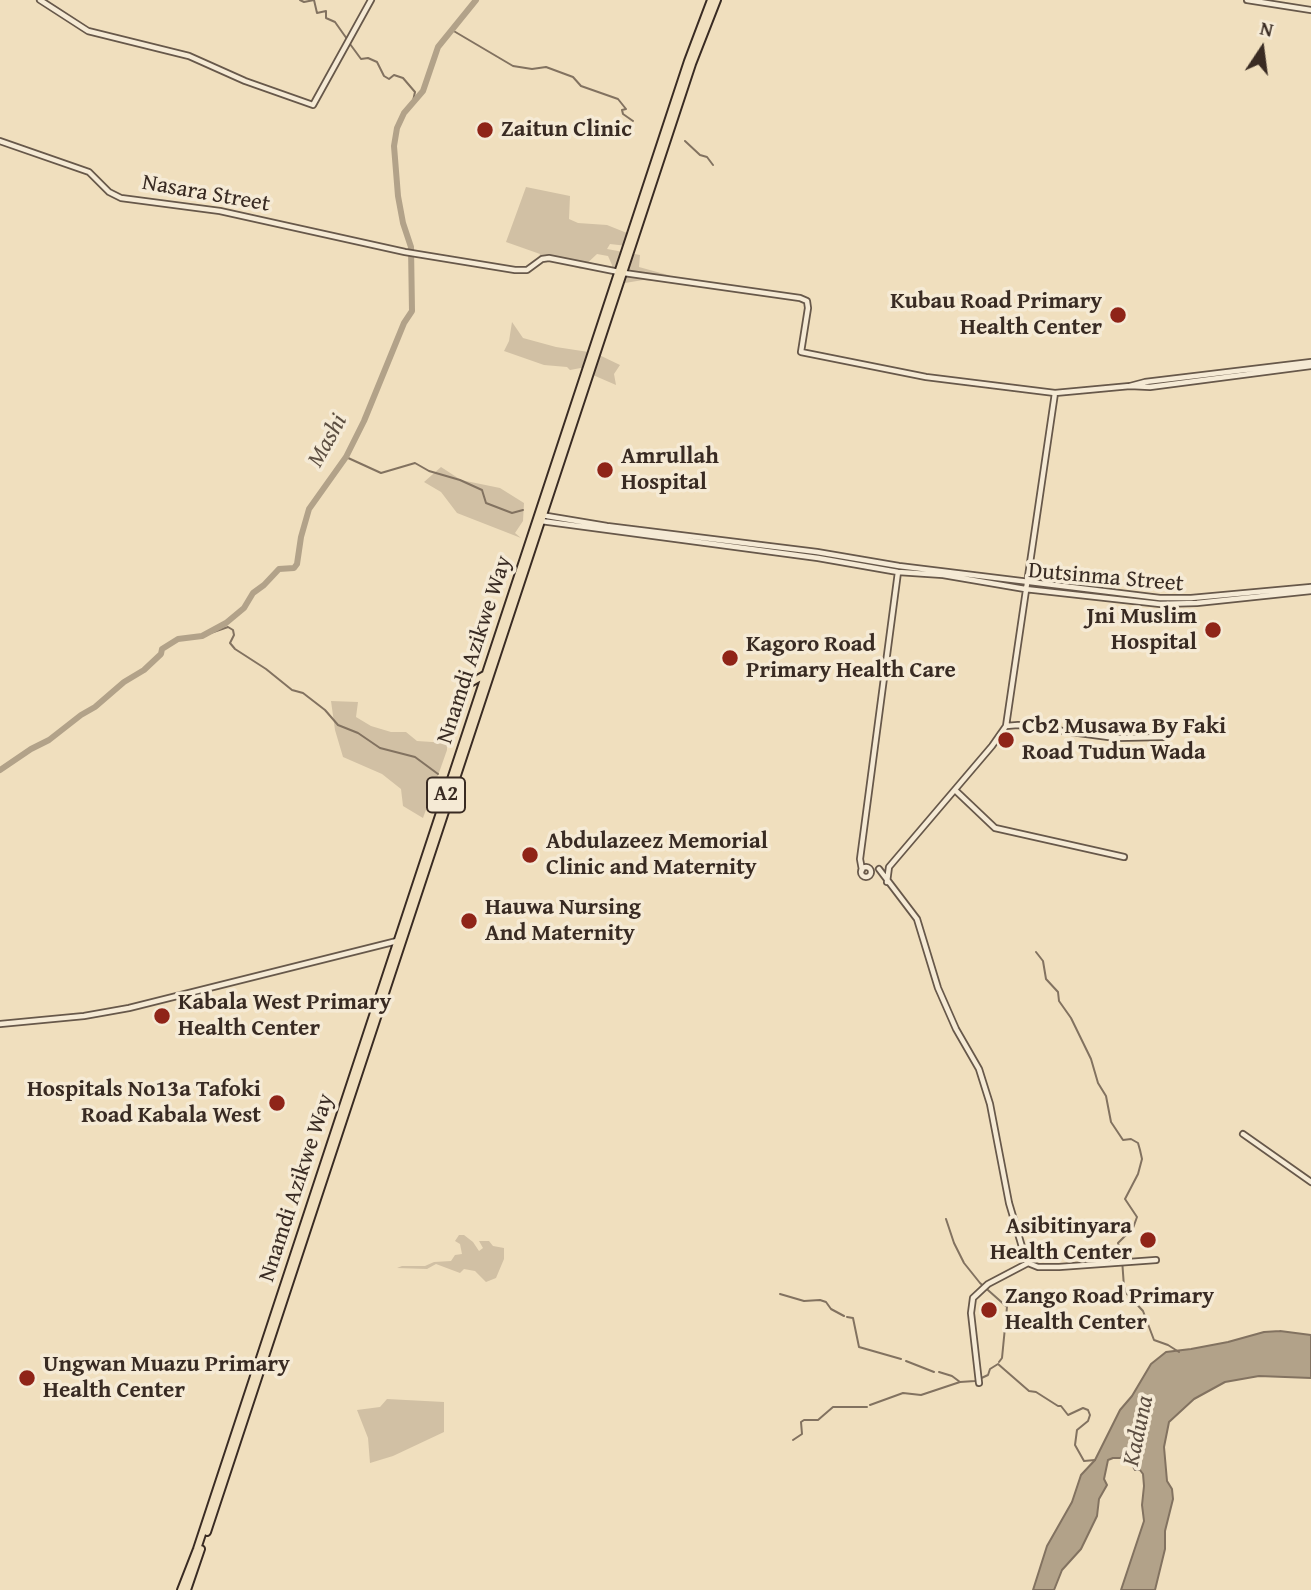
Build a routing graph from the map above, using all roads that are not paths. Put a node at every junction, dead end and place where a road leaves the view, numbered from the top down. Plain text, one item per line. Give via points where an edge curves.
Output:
1 (40, 0) edge
2 (371, 0) edge
3 (711, 0) edge
4 (717, 0) edge
5 (1247, 0) edge
6 (1311, 10) edge
7 (0, 141) edge
8 (621, 273) junction
9 (1311, 364) edge
10 (1055, 393) junction
11 (540, 518) junction
12 (898, 569) junction
13 (1026, 586) junction
14 (1311, 589) edge
15 (486, 674) junction
16 (465, 686) dead end
17 (1006, 726) junction
18 (1164, 737) dead end
19 (955, 790) junction
20 (862, 855) junction
21 (1124, 857) dead end
22 (862, 870) junction
23 (879, 870) junction
24 (870, 871) junction
25 (886, 871) junction
26 (398, 941) junction
27 (0, 1024) edge
28 (1243, 1133) dead end
29 (1311, 1182) edge
30 (1156, 1260) dead end
31 (1028, 1262) junction
32 (979, 1383) dead end
33 (181, 1590) edge
34 (187, 1590) edge

1 - 2 street via 88,31 189,56 310,105
3 - 8 highway, Nnamdi Azikwe Way / A2
4 - 8 highway, Nnamdi Azikwe Way / A2
5 - 6 street
7 - 8 street, Nasara Street via 89,172 121,198 220,211 405,252 522,271 549,258
8 - 10 street, Nasara Street via 807,301 801,352 926,377
8 - 11 highway, Nnamdi Azikwe Way / A2
9 - 10 street via 1150,387
10 - 13 street
11 - 12 street, Dutsinma Street
11 - 15 highway, Nnamdi Azikwe Way / A2
11 - 34 highway, Nnamdi Azikwe Way / A2
12 - 13 street, Dutsinma Street
12 - 20 street
13 - 14 street, Dutsinma Street via 1165,604
13 - 17 street
15 - 16 highway
15 - 26 highway, Nnamdi Azikwe Way / A2
17 - 18 street via 1116,738
17 - 19 street
19 - 21 street via 995,828
19 - 25 street
20 - 22 street
20 - 24 street
22 - 24 street
22 - 24 street via 863,876
23 - 24 street
23 - 25 street
23 - 25 street
24 - 25 street
25 - 31 street via 888,883 917,919 938,988 979,1069 1009,1203
26 - 27 street via 129,1008
26 - 33 highway, Nnamdi Azikwe Way / A2
28 - 29 street
30 - 31 street via 1048,1267
31 - 32 street via 973,1298

